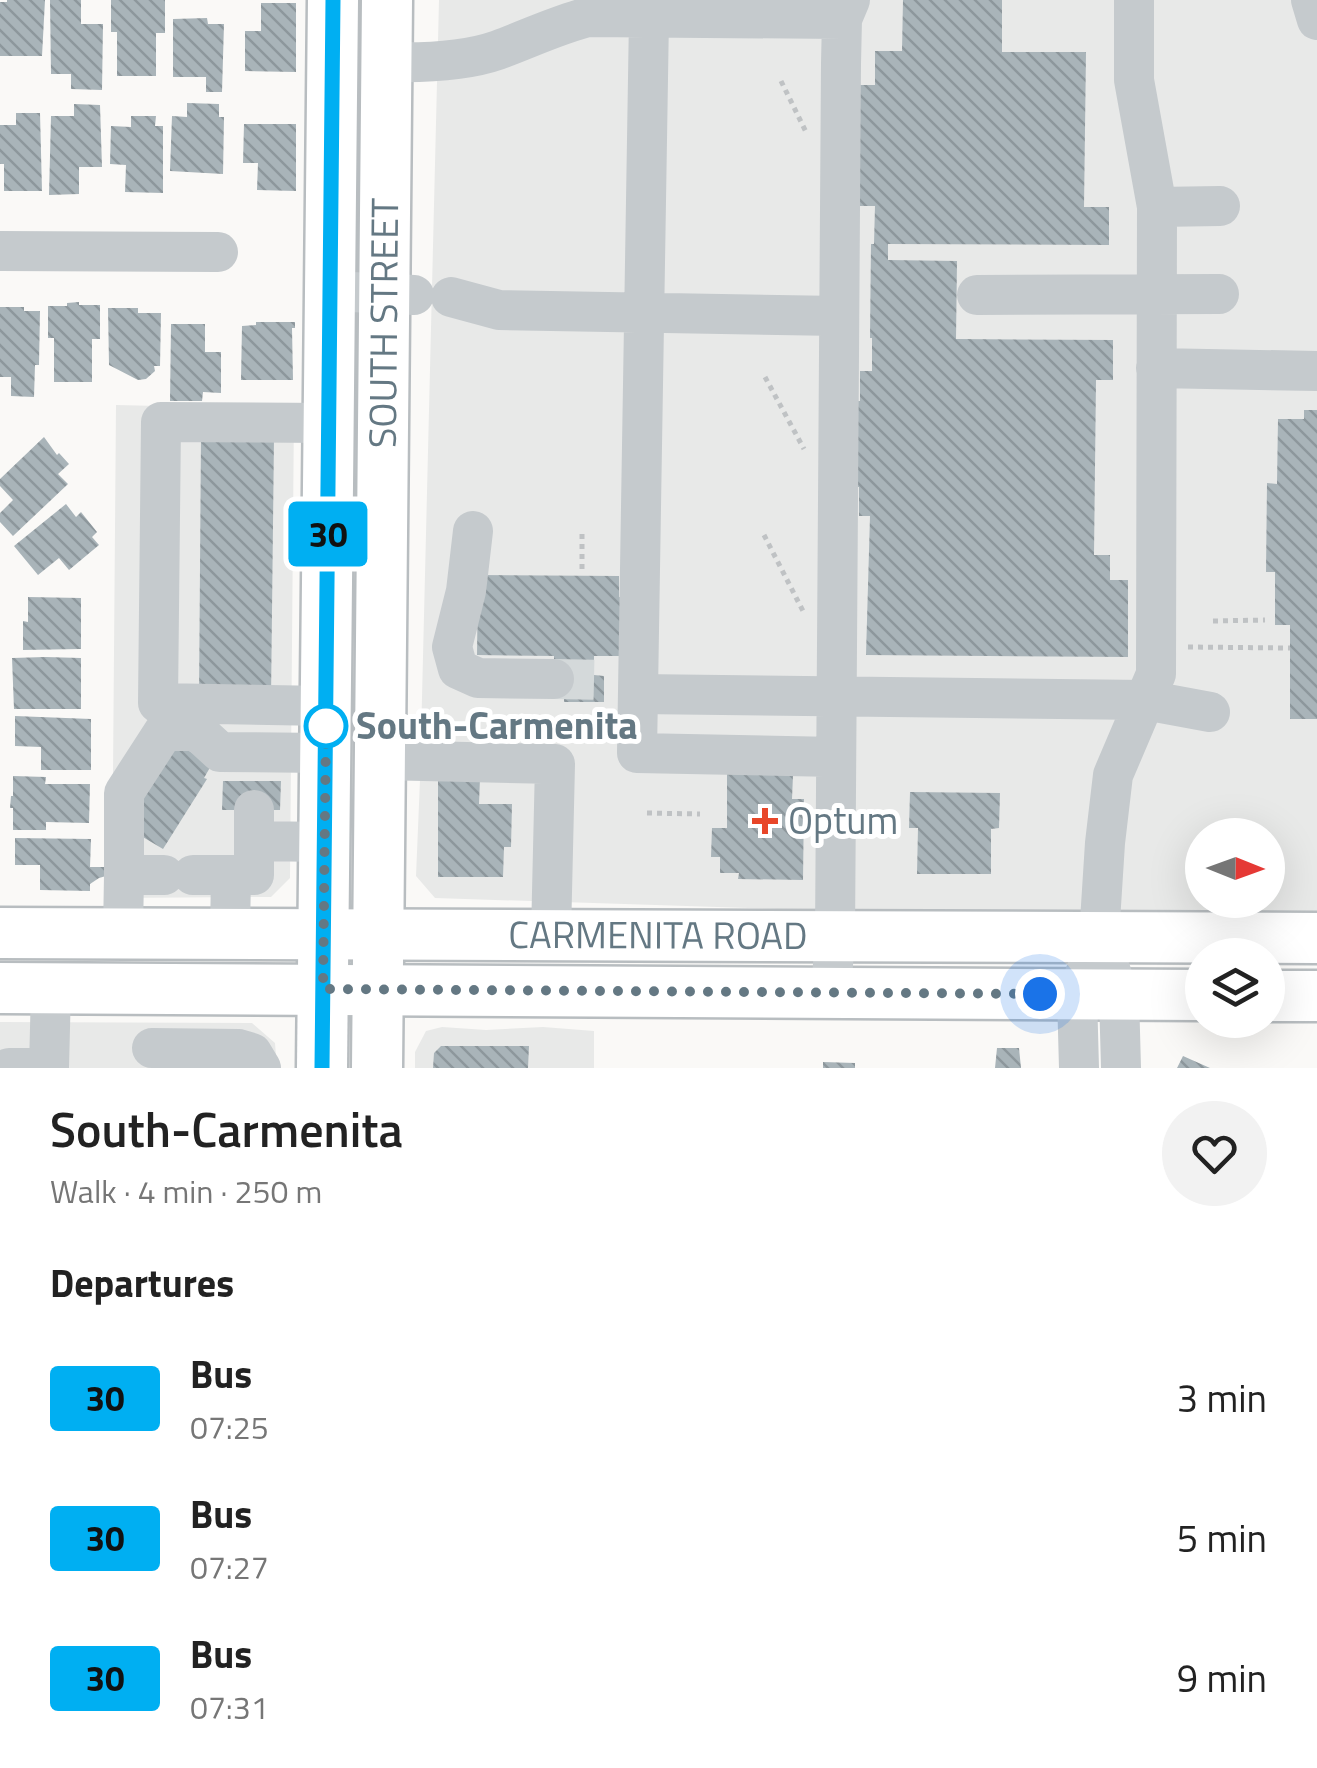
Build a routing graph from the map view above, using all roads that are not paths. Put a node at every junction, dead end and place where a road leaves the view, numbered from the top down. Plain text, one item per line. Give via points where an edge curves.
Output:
1 (333, 0) edge
2 (387, 0) edge
3 (1134, 0) edge
4 (1311, 0) edge
5 (648, 9) edge
6 (846, 10) edge
7 (1317, 20) edge
8 (387, 62) junction
9 (1220, 206) dead end
10 (1157, 207) junction
11 (0, 251) edge
12 (218, 252) dead end
13 (330, 291) junction
14 (1156, 294) junction
15 (1219, 294) dead end
16 (417, 295) junction
17 (977, 295) dead end
18 (644, 313) junction
19 (839, 316) junction
20 (1156, 368) junction
21 (1317, 370) edge
22 (329, 423) junction
23 (473, 531) dead end
24 (554, 679) tunnel mouth
25 (626, 684) junction
26 (836, 696) junction
27 (1145, 700) junction
28 (1210, 712) dead end
29 (326, 729) junction
30 (836, 757) junction
31 (380, 760) junction
32 (254, 796) junction
33 (325, 842) junction
34 (124, 875) junction
35 (196, 875) junction
36 (0, 933) edge
37 (123, 933) junction
38 (230, 934) junction
39 (324, 934) junction
40 (378, 934) junction
41 (551, 935) junction
42 (835, 936) junction
43 (1099, 937) junction
44 (1317, 938) edge
45 (0, 988) edge
46 (51, 988) junction
47 (153, 988) junction
48 (323, 989) junction
49 (378, 990) junction
50 (832, 993) junction
51 (1098, 995) junction
52 (1185, 996) edge
53 (1285, 996) edge
54 (1317, 996) edge
55 (152, 1058) edge
56 (9, 1068) edge
57 (49, 1068) edge
58 (261, 1068) edge
59 (322, 1068) edge
60 (376, 1068) edge
61 (1080, 1068) edge
62 (1121, 1068) edge

1 - 13 main road, SOUTH STREET
2 - 8 main road, SOUTH STREET
3 - 10 street via 1134,80
4 - 7 street
5 - 6 street
5 - 8 street via 563,23 494,51
5 - 18 street
6 - 19 street
8 - 16 main road, SOUTH STREET
9 - 10 street
10 - 14 street
11 - 12 street
13 - 16 street
13 - 22 main road, SOUTH STREET
14 - 15 street
14 - 17 street
14 - 20 street
16 - 18 street via 499,310
16 - 31 main road, SOUTH STREET
18 - 19 street
18 - 25 street
19 - 26 street
20 - 21 street
20 - 27 street via 1156,674
22 - 29 main road, SOUTH STREET
22 - 29 street via 161,422 158,703
23 - 24 street via 452,646 458,669 478,678
25 - 26 street
25 - 30 street via 636,753
26 - 27 street
26 - 30 street
27 - 28 street
27 - 43 street via 1113,775
29 - 32 street
29 - 33 main road, SOUTH STREET
30 - 42 street
31 - 40 main road, SOUTH STREET
31 - 41 street via 555,764
32 - 33 street
32 - 34 street via 197,731 164,731 124,793
32 - 35 street via 254,875
33 - 39 main road, SOUTH STREET
34 - 35 street
34 - 37 street
35 - 38 street
36 - 37 main road, CARMENITA ROAD
37 - 38 main road, CARMENITA ROAD
38 - 39 main road, CARMENITA ROAD
39 - 40 main road, CARMENITA ROAD
39 - 48 main road, SOUTH STREET
40 - 41 main road, CARMENITA ROAD
40 - 49 main road, SOUTH STREET
41 - 42 main road, CARMENITA ROAD
42 - 43 main road, CARMENITA ROAD
42 - 50 street
43 - 44 main road, CARMENITA ROAD
43 - 51 street
45 - 46 main road, CARMENITA ROAD
46 - 47 main road, CARMENITA ROAD
46 - 57 street
47 - 48 main road, CARMENITA ROAD
47 - 55 street
48 - 49 main road, CARMENITA ROAD
48 - 59 main road, SOUTH STREET
49 - 50 main road, CARMENITA ROAD
49 - 60 main road, SOUTH STREET
50 - 51 main road, CARMENITA ROAD
51 - 52 main road, CARMENITA ROAD
51 - 61 street
51 - 62 street
53 - 54 main road
55 - 58 street via 239,1050 252,1053
56 - 57 street

